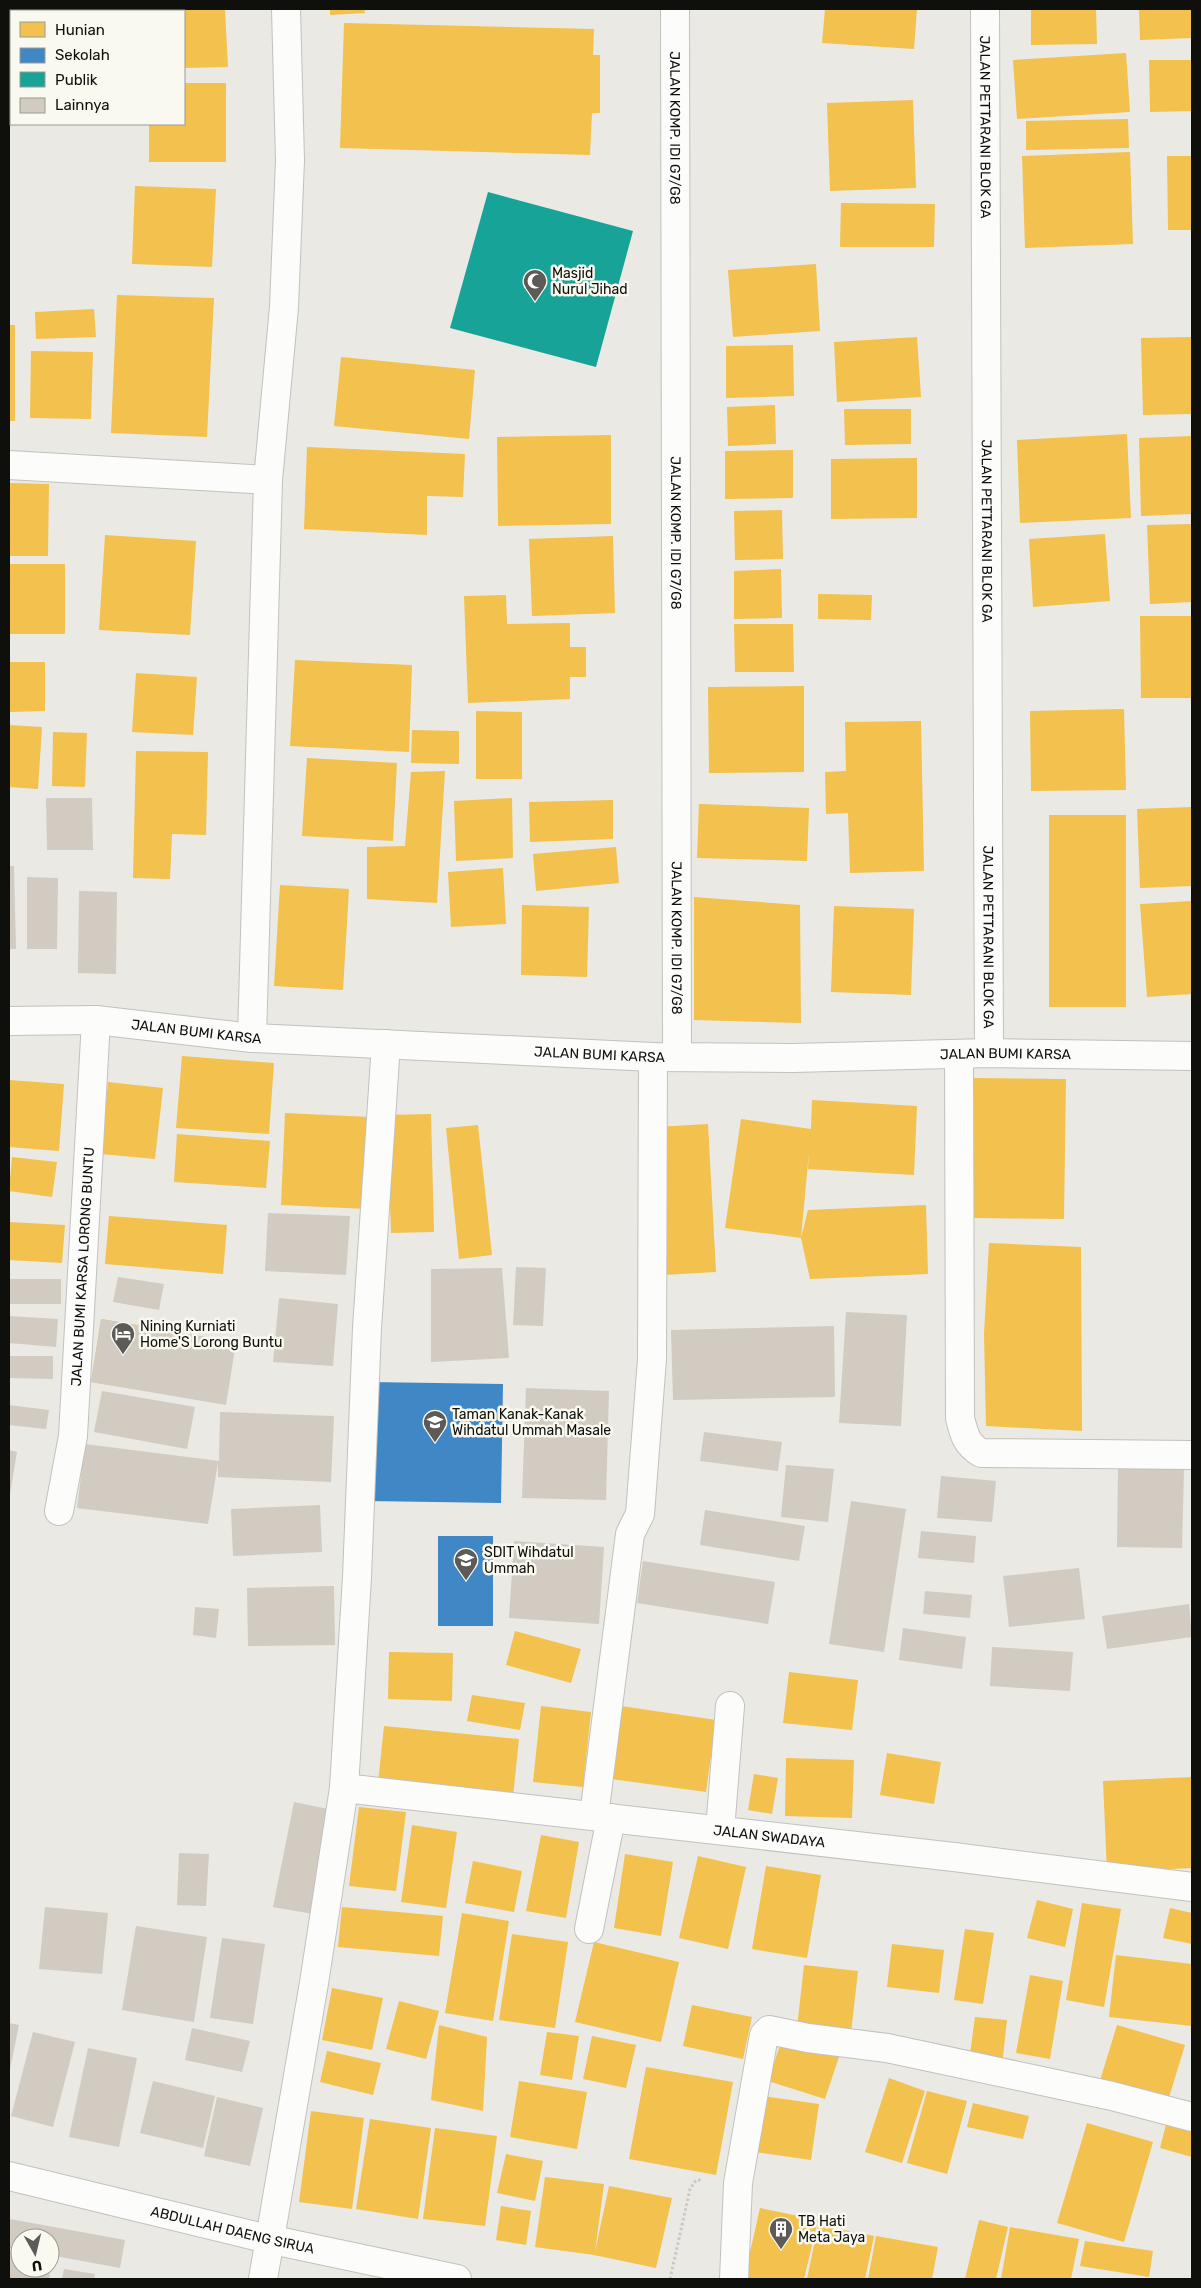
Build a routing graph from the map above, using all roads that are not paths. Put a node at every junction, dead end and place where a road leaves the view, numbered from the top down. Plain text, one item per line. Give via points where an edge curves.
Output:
1 (286, 9) edge
2 (675, 9) edge
3 (985, 9) edge
4 (9, 465) edge
5 (268, 480) junction
6 (96, 1020) junction
7 (9, 1021) edge
8 (252, 1038) junction
9 (386, 1044) junction
10 (989, 1053) junction
11 (959, 1055) junction
12 (1192, 1056) edge
13 (665, 1057) junction
14 (1192, 1455) edge
15 (59, 1512) dead end
16 (730, 1706) dead end
17 (344, 1788) junction
18 (603, 1817) junction
19 (720, 1830) junction
20 (1192, 1887) edge
21 (589, 1929) dead end
22 (1192, 2117) edge
23 (9, 2176) edge
24 (268, 2239) junction
25 (263, 2279) edge
26 (457, 2279) edge
27 (734, 2279) edge

1 - 5 street via 290,160 284,307
2 - 13 street, JALAN KOMP. IDI G7/G8
3 - 10 street, JALAN PETTARANI BLOK GA
4 - 5 street
5 - 8 street
6 - 7 street, JALAN BUMI KARSA
6 - 8 street, JALAN BUMI KARSA
6 - 15 street, JALAN BUMI KARSA LORONG BUNTU via 73,1436
8 - 9 street, JALAN BUMI KARSA
9 - 13 street, JALAN BUMI KARSA
9 - 17 street via 367,1328
10 - 11 street, JALAN BUMI KARSA
10 - 12 street, JALAN BUMI KARSA
11 - 13 street, JALAN BUMI KARSA
11 - 14 street via 960,1418 970,1446 981,1453
13 - 18 street, JALAN KOMP. IDI G7/G8 via 652,1359 641,1504 640,1514 630,1534
16 - 19 street
17 - 18 street, JALAN SWADAYA
17 - 24 street via 314,1983
18 - 19 street, JALAN SWADAYA
18 - 21 street, JALAN KOMP. IDI G7/G8
19 - 20 street, JALAN SWADAYA
22 - 27 street via 1112,2096 904,2051 769,2030 764,2035 738,2183
23 - 24 street, ABDULLAH DAENG SIRUA
24 - 25 street
24 - 26 street, ABDULLAH DAENG SIRUA

